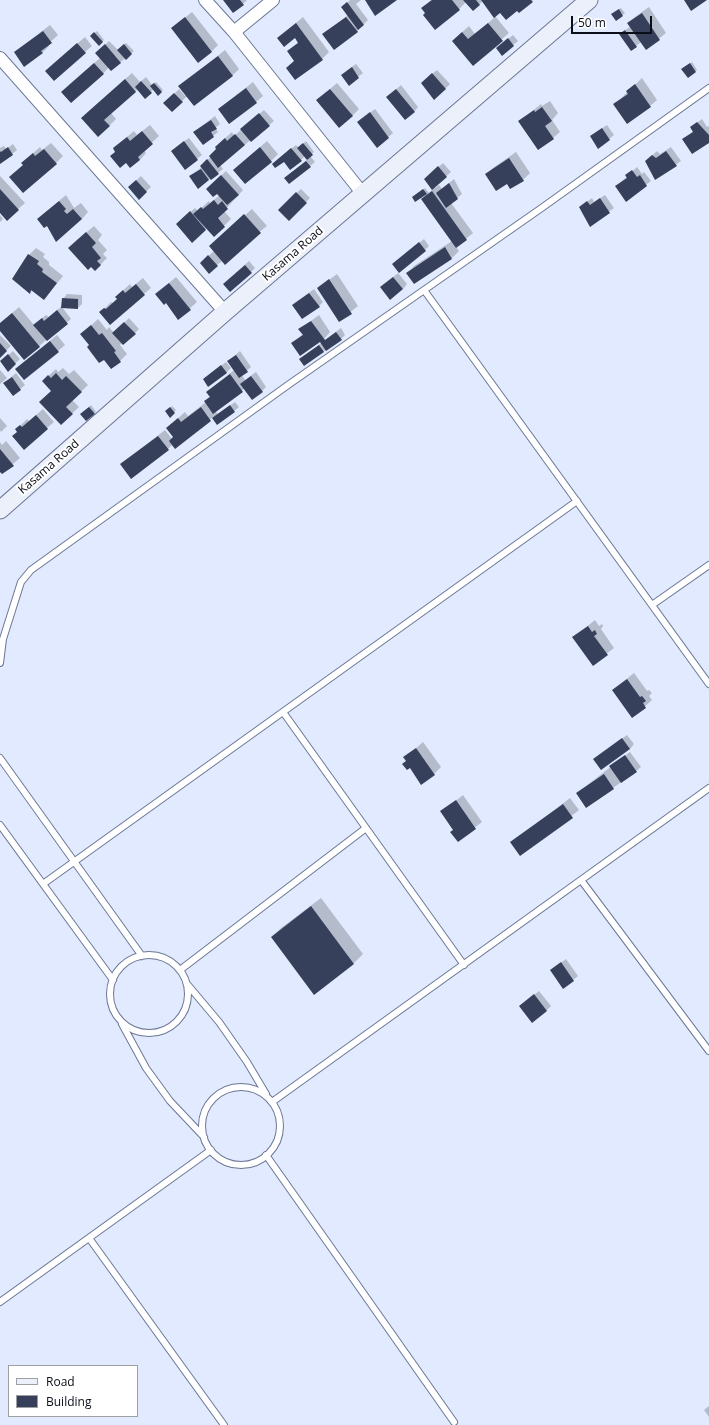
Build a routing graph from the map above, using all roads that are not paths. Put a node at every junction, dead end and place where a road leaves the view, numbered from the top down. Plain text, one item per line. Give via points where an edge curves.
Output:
1 (205, 0) edge
2 (273, 0) edge
3 (589, 0) edge
4 (234, 32) junction
5 (0, 58) edge
6 (709, 88) edge
7 (363, 194) junction
8 (424, 290) junction
9 (225, 312) junction
10 (577, 501) junction
11 (0, 510) edge
12 (709, 565) edge
13 (652, 605) junction
14 (0, 663) edge
15 (709, 684) edge
16 (283, 712) junction
17 (0, 758) edge
18 (709, 788) edge
19 (0, 825) edge
20 (366, 828) junction
21 (74, 862) junction
22 (582, 880) junction
23 (43, 884) junction
24 (142, 956) junction
25 (464, 965) junction
26 (180, 970) junction
27 (113, 980) junction
28 (187, 984) junction
29 (121, 1022) junction
30 (709, 1051) edge
31 (267, 1096) junction
32 (272, 1102) junction
33 (204, 1137) junction
34 (211, 1150) junction
35 (266, 1155) junction
36 (89, 1238) junction
37 (0, 1302) edge
38 (454, 1422) dead end
39 (224, 1425) edge

1 - 4 street
2 - 4 street
3 - 7 street, Kasama Road
4 - 7 street
5 - 9 street
6 - 8 lane
7 - 9 street, Kasama Road
8 - 10 lane
8 - 14 lane via 31,570 21,582 3,639
9 - 11 street, Kasama Road
10 - 13 lane
10 - 16 lane
12 - 13 lane
13 - 15 lane
16 - 20 lane
16 - 21 lane
17 - 21 lane
18 - 22 lane
19 - 23 lane
20 - 25 lane
20 - 26 lane
21 - 23 lane
21 - 24 lane
22 - 25 lane
22 - 30 lane
23 - 27 lane
24 - 26 lane via 163,958
24 - 27 lane via 127,962
25 - 32 lane
26 - 28 lane
27 - 29 lane via 110,987 110,1003
28 - 29 lane via 187,999 182,1013 171,1025 157,1031 142,1032
28 - 31 lane via 220,1022 248,1062
29 - 33 lane via 146,1068 170,1101
31 - 32 lane
31 - 33 lane via 247,1087 224,1092 208,1107 203,1122
32 - 35 lane via 279,1115 280,1130 276,1143
33 - 34 lane
34 - 35 lane via 222,1160 237,1164 252,1162
34 - 36 lane
35 - 38 lane
36 - 37 lane
36 - 39 lane

